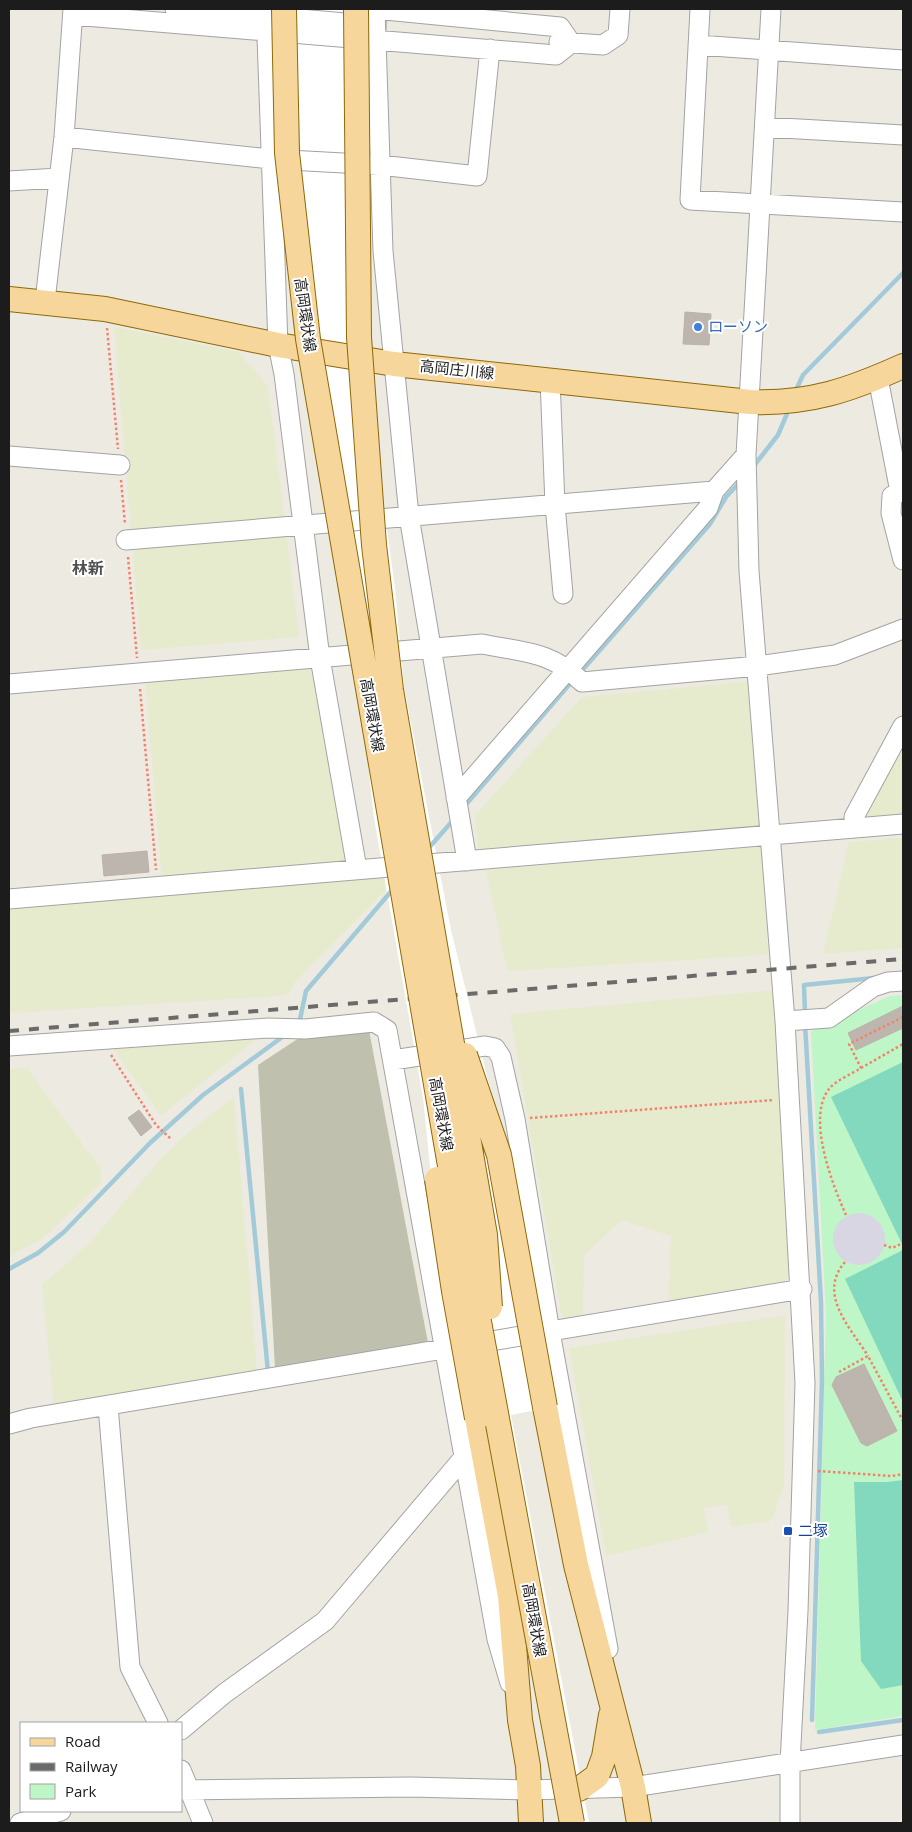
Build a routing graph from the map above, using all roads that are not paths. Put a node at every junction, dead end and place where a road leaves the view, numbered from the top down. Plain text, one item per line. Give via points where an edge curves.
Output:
1 (175, 9) edge
2 (620, 9) edge
3 (700, 9) edge
4 (771, 9) edge
5 (73, 12) edge
6 (268, 16) edge
7 (370, 18) edge
8 (392, 27) tunnel mouth
9 (571, 43) junction
10 (698, 45) junction
11 (490, 48) junction
12 (769, 50) junction
13 (903, 60) edge
14 (765, 127) junction
15 (903, 135) edge
16 (64, 137) junction
17 (270, 159) junction
18 (380, 165) junction
19 (59, 178) junction
20 (9, 181) edge
21 (761, 204) junction
22 (903, 212) edge
23 (9, 299) edge
24 (45, 301) junction
25 (278, 345) junction
26 (394, 364) junction
27 (903, 366) edge
28 (878, 378) junction
29 (550, 379) junction
30 (750, 402) junction
31 (9, 456) edge
32 (746, 461) junction
33 (120, 466) road end
34 (714, 491) junction
35 (901, 492) edge
36 (555, 505) junction
37 (410, 516) junction
38 (303, 526) junction
39 (126, 540) road end
40 (903, 560) edge
41 (563, 594) dead end
42 (903, 629) edge
43 (430, 649) junction
44 (320, 658) junction
45 (758, 666) junction
46 (574, 674) junction
47 (9, 684) edge
48 (903, 726) edge
49 (456, 798) junction
50 (903, 824) edge
51 (855, 828) junction
52 (772, 835) junction
53 (467, 861) junction
54 (358, 869) junction
55 (9, 899) edge
56 (903, 981) edge
57 (441, 982) junction
58 (785, 1021) junction
59 (9, 1046) edge
60 (393, 1060) junction
61 (525, 1180) junction
62 (418, 1201) junction
63 (802, 1289) junction
64 (550, 1332) junction
65 (446, 1350) junction
66 (108, 1406) junction
67 (487, 1417) junction
68 (9, 1424) edge
69 (465, 1456) junction
70 (610, 1700) junction
71 (520, 1720) junction
72 (158, 1722) edge
73 (182, 1729) edge
74 (903, 1745) edge
75 (790, 1764) junction
76 (182, 1774) edge
77 (633, 1787) junction
78 (590, 1788) junction
79 (186, 1790) edge
80 (530, 1790) junction
81 (58, 1812) edge
82 (20, 1823) edge
83 (203, 1823) edge
84 (531, 1823) edge
85 (571, 1823) edge
86 (639, 1823) edge
87 (790, 1823) edge

1 - 6 street
2 - 9 street via 618,35 603,46
3 - 10 street
4 - 12 street
5 - 6 street
5 - 16 street
6 - 7 street
6 - 17 street
6 - 67 main road, 高岡環状線, bridge via 308,340
7 - 9 street via 560,28
7 - 11 street
7 - 18 street
7 - 57 main road, 高岡環状線, bridge via 359,337 374,545 392,690
8 - 9 street
9 - 11 street via 556,55
10 - 12 street
10 - 21 street via 690,200
11 - 18 street via 477,176
12 - 13 street
12 - 14 street
14 - 15 street
14 - 21 street
16 - 17 street
16 - 19 street
17 - 18 street
17 - 25 street
18 - 26 street via 383,251
19 - 20 street
19 - 24 street
21 - 22 street
21 - 30 street
23 - 24 main road, 高岡庄川線
24 - 25 main road, 高岡庄川線 via 106,309
25 - 26 main road, 高岡庄川線
25 - 38 street
26 - 29 main road, 高岡庄川線
26 - 37 street
27 - 28 main road, 高岡庄川線
28 - 30 main road, 高岡庄川線 via 813,399
28 - 35 street
29 - 30 main road, 高岡庄川線
29 - 36 street
30 - 32 street
31 - 33 street
32 - 34 street
32 - 45 street via 749,570
34 - 36 street
34 - 46 street via 708,508
35 - 40 street via 892,496 891,513
36 - 37 street
36 - 41 street
37 - 38 street
37 - 43 street
38 - 39 street
38 - 44 street
42 - 45 street via 835,655
43 - 44 street
43 - 46 street via 482,644 550,658
43 - 49 street
44 - 47 street
44 - 54 street
45 - 46 street
45 - 52 street
46 - 49 street
48 - 51 street via 854,817
49 - 53 street
50 - 51 street
51 - 52 street
52 - 53 street
52 - 58 street
53 - 54 street
54 - 55 street
56 - 58 street via 873,988 829,1018
57 - 67 main road, 高岡環状線, bridge via 485,1235
57 - 70 main road, bridge via 499,1155 576,1564
58 - 63 street
59 - 60 street via 268,1028 306,1029 374,1022 387,1030
60 - 61 street via 485,1046 495,1048 501,1057
60 - 62 street
61 - 62 street
61 - 64 street
62 - 65 street
63 - 64 street
63 - 75 street via 803,1470
64 - 65 street
64 - 70 street via 609,1655
65 - 66 street
65 - 69 street
66 - 68 street
66 - 72 street via 130,1667
67 - 71 main road via 510,1596
67 - 85 main road, 高岡環状線, bridge
69 - 71 street via 498,1639
69 - 73 street via 325,1621 225,1693
70 - 77 main road
70 - 78 main road via 604,1757
71 - 80 main road
74 - 75 street
75 - 77 street
75 - 87 street
76 - 79 street
77 - 78 street
77 - 86 main road
78 - 80 street
78 - 85 main road
79 - 80 street via 410,1787
79 - 83 street
80 - 84 main road
81 - 82 street

